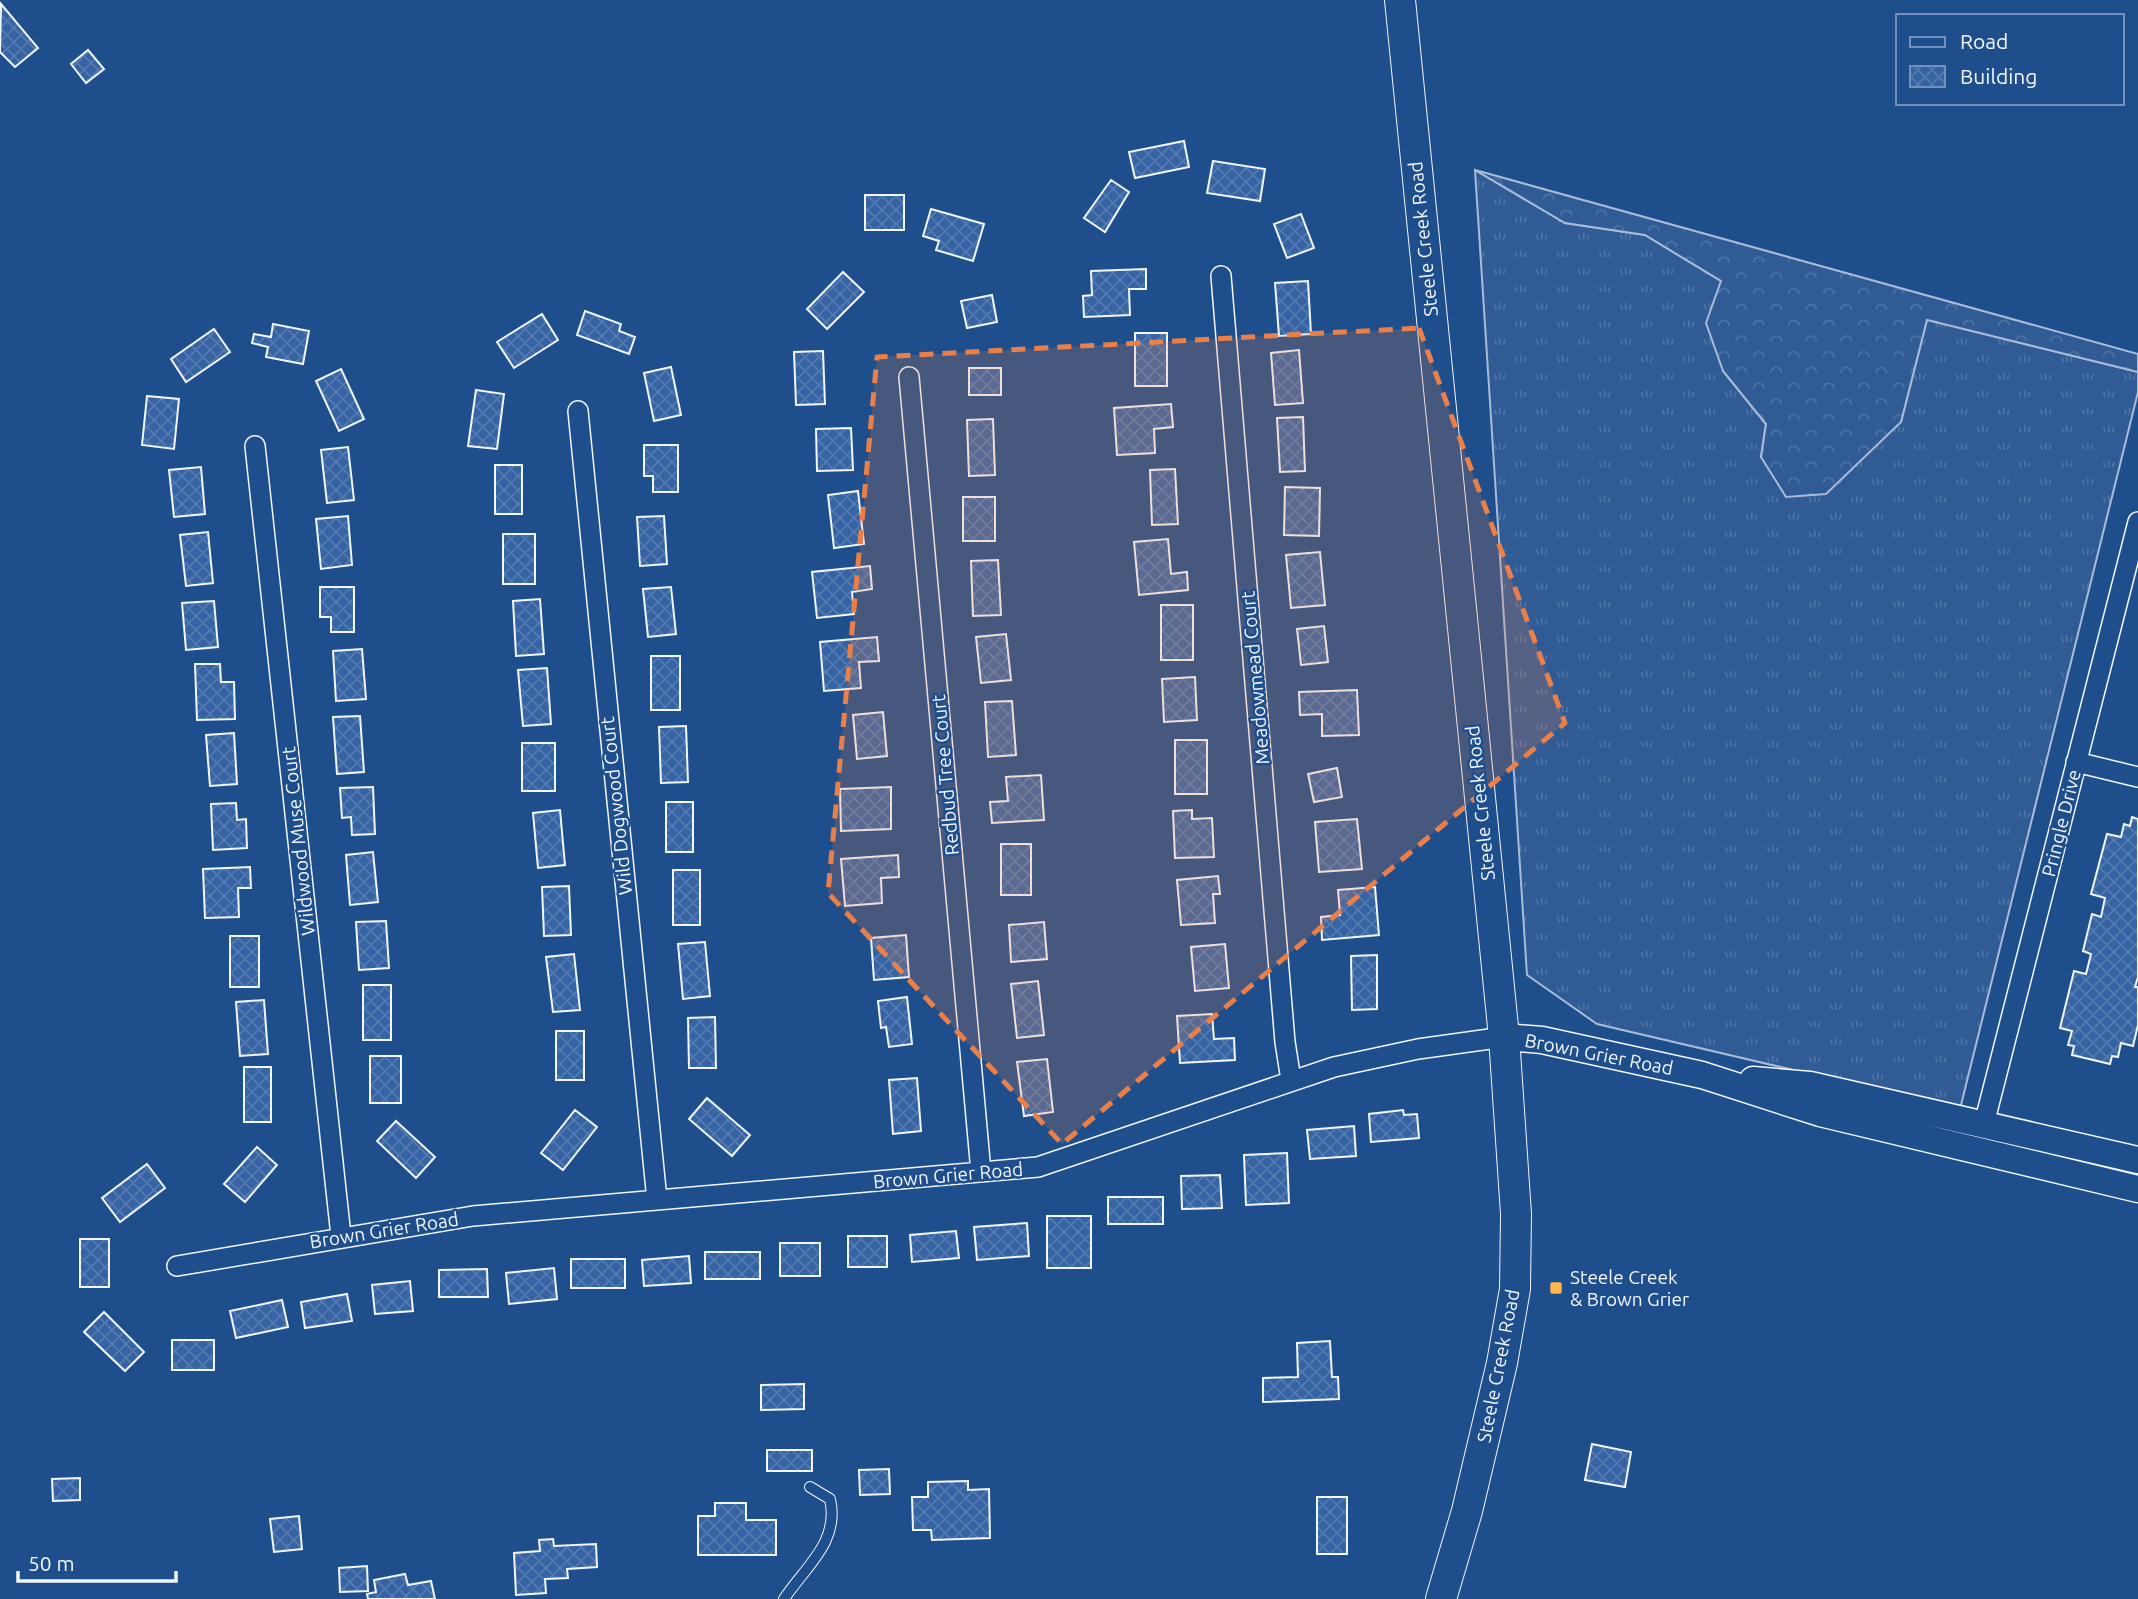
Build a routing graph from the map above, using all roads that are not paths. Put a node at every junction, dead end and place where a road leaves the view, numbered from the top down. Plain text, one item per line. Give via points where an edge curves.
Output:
1 (1400, 0) edge
2 (1221, 276) dead end
3 (909, 377) dead end
4 (578, 411) dead end
5 (255, 446) dead end
6 (2138, 522) edge
7 (2076, 762) junction
8 (2138, 777) edge
9 (1504, 1037) junction
10 (1702, 1075) junction
11 (1291, 1080) junction
12 (1984, 1124) junction
13 (2138, 1160) edge
14 (981, 1172) junction
15 (2138, 1189) edge
16 (657, 1200) junction
17 (341, 1236) junction
18 (177, 1266) dead end
19 (810, 1487) dead end
20 (784, 1599) edge
21 (1441, 1599) edge

1 - 9 main road, Steele Creek Road
2 - 11 street, Meadowmead Court
3 - 14 street, Redbud Tree Court
4 - 16 street, Wild Dogwood Court
5 - 17 street, Wildwood Muse Court
6 - 7 street, Pringle Drive
7 - 8 street
7 - 12 street, Pringle Drive
9 - 10 main road, Brown Grier Road via 1542,1040
9 - 11 street, Brown Grier Road via 1365,1059
9 - 21 main road, Steele Creek Road via 1514,1153 1515,1289 1488,1423
10 - 12 main road, Brown Grier Road via 1810,1085
10 - 15 main road, Brown Grier Road via 1820,1113
11 - 14 street, Brown Grier Road via 1038,1167
12 - 13 main road, Brown Grier Road
14 - 16 street, Brown Grier Road
16 - 17 street, Brown Grier Road via 473,1216
17 - 18 street, Brown Grier Road
19 - 20 lane via 830,1499 831,1529 823,1550

